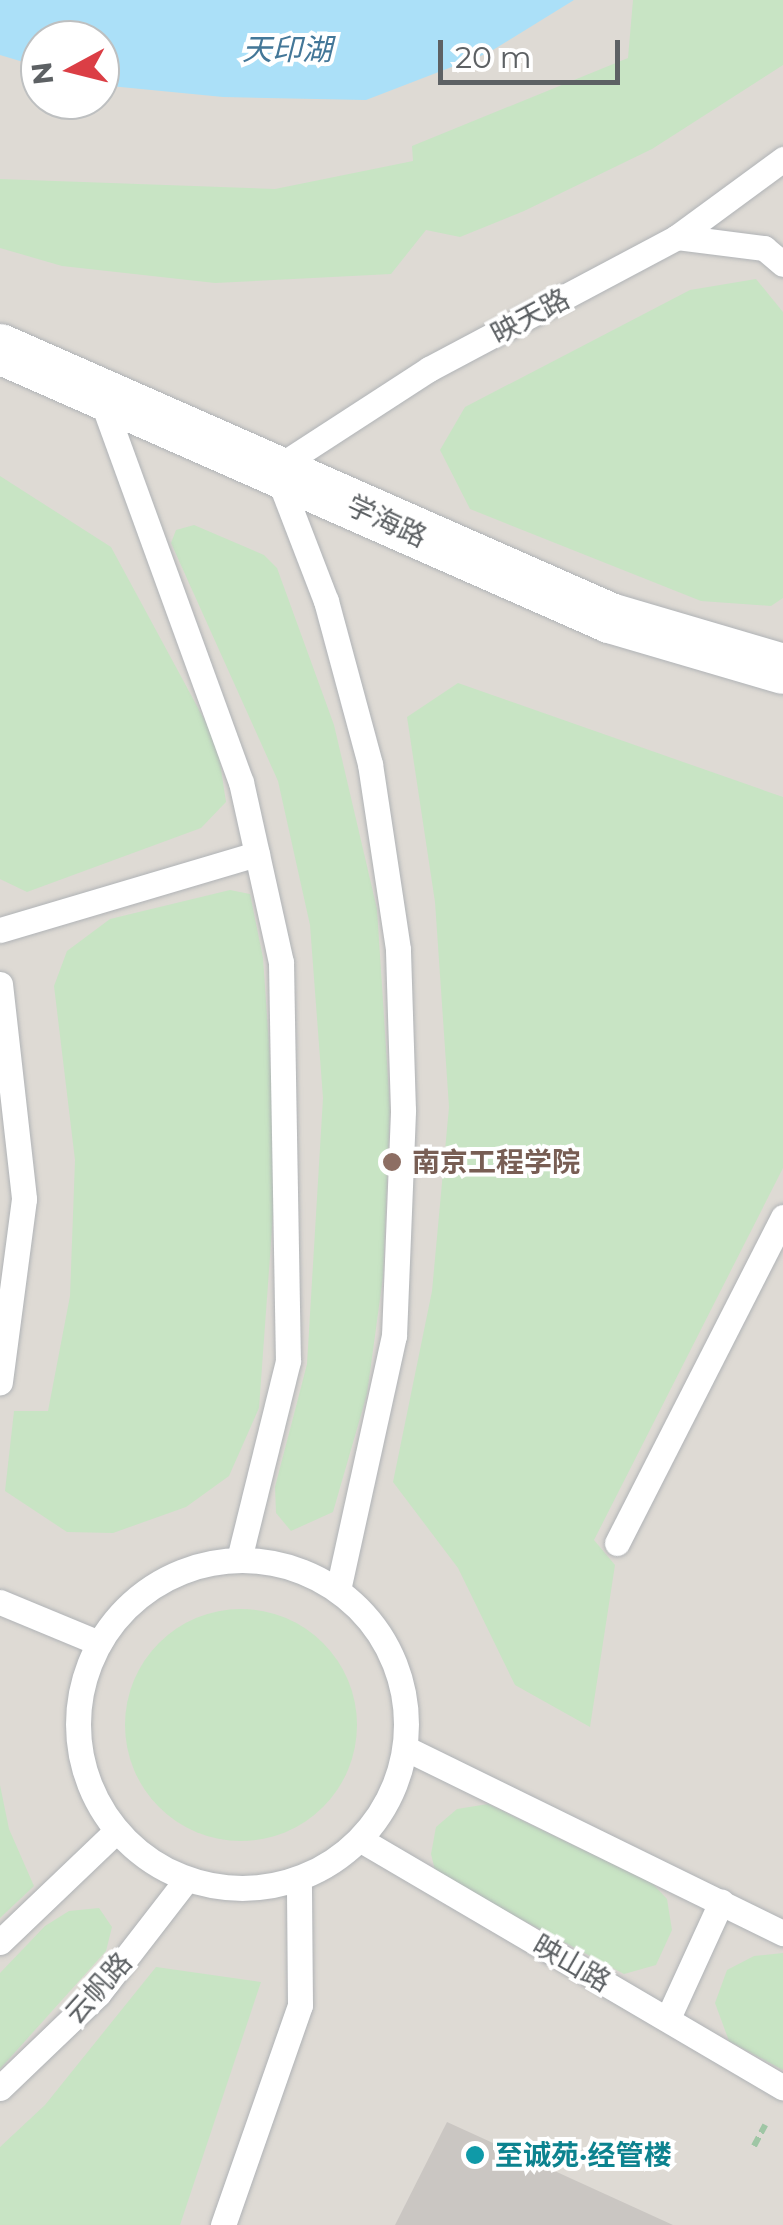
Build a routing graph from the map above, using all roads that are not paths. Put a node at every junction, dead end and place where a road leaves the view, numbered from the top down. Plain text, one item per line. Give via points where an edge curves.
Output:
1 (783, 159) edge
2 (677, 237) junction
3 (783, 264) edge
4 (0, 348) edge
5 (100, 395) junction
6 (275, 469) junction
7 (783, 670) edge
8 (257, 854) junction
9 (0, 930) edge
10 (0, 984) edge
11 (783, 1217) edge
12 (0, 1382) edge
13 (617, 1542) dead end
14 (238, 1559) junction
15 (338, 1590) junction
16 (0, 1602) edge
17 (99, 1643) junction
18 (405, 1748) junction
19 (116, 1831) junction
20 (360, 1840) junction
21 (186, 1880) junction
22 (299, 1880) junction
23 (720, 1902) junction
24 (783, 1933) edge
25 (0, 1942) edge
26 (668, 2018) junction
27 (0, 2088) edge
28 (783, 2088) edge
29 (223, 2225) edge

1 - 2 lane, 映天路
2 - 3 lane via 764,248
2 - 6 lane, 映天路 via 430,369
4 - 5 street, 学海路
5 - 6 street, 学海路
5 - 8 lane via 241,782
6 - 7 street, 学海路 via 610,618
6 - 15 lane via 326,601 370,764 398,949 403,1110 394,1336
8 - 9 lane
8 - 14 lane via 281,962 290,1179 288,1361
10 - 12 lane via 24,1200
11 - 13 lane
14 - 15 lane via 290,1566
14 - 17 lane via 158,1582 124,1609
15 - 18 lane via 370,1621 394,1660 406,1703
16 - 17 lane
17 - 19 lane via 82,1690 78,1740 90,1789
18 - 20 lane via 390,1798
18 - 23 lane
19 - 21 lane via 148,1860
19 - 25 lane
20 - 22 lane
20 - 26 lane, 映山路
21 - 22 lane via 242,1890
21 - 27 lane, 云帆路 via 98,1994
22 - 29 lane via 300,2005
23 - 24 lane
23 - 26 lane
26 - 28 lane, 映山路

